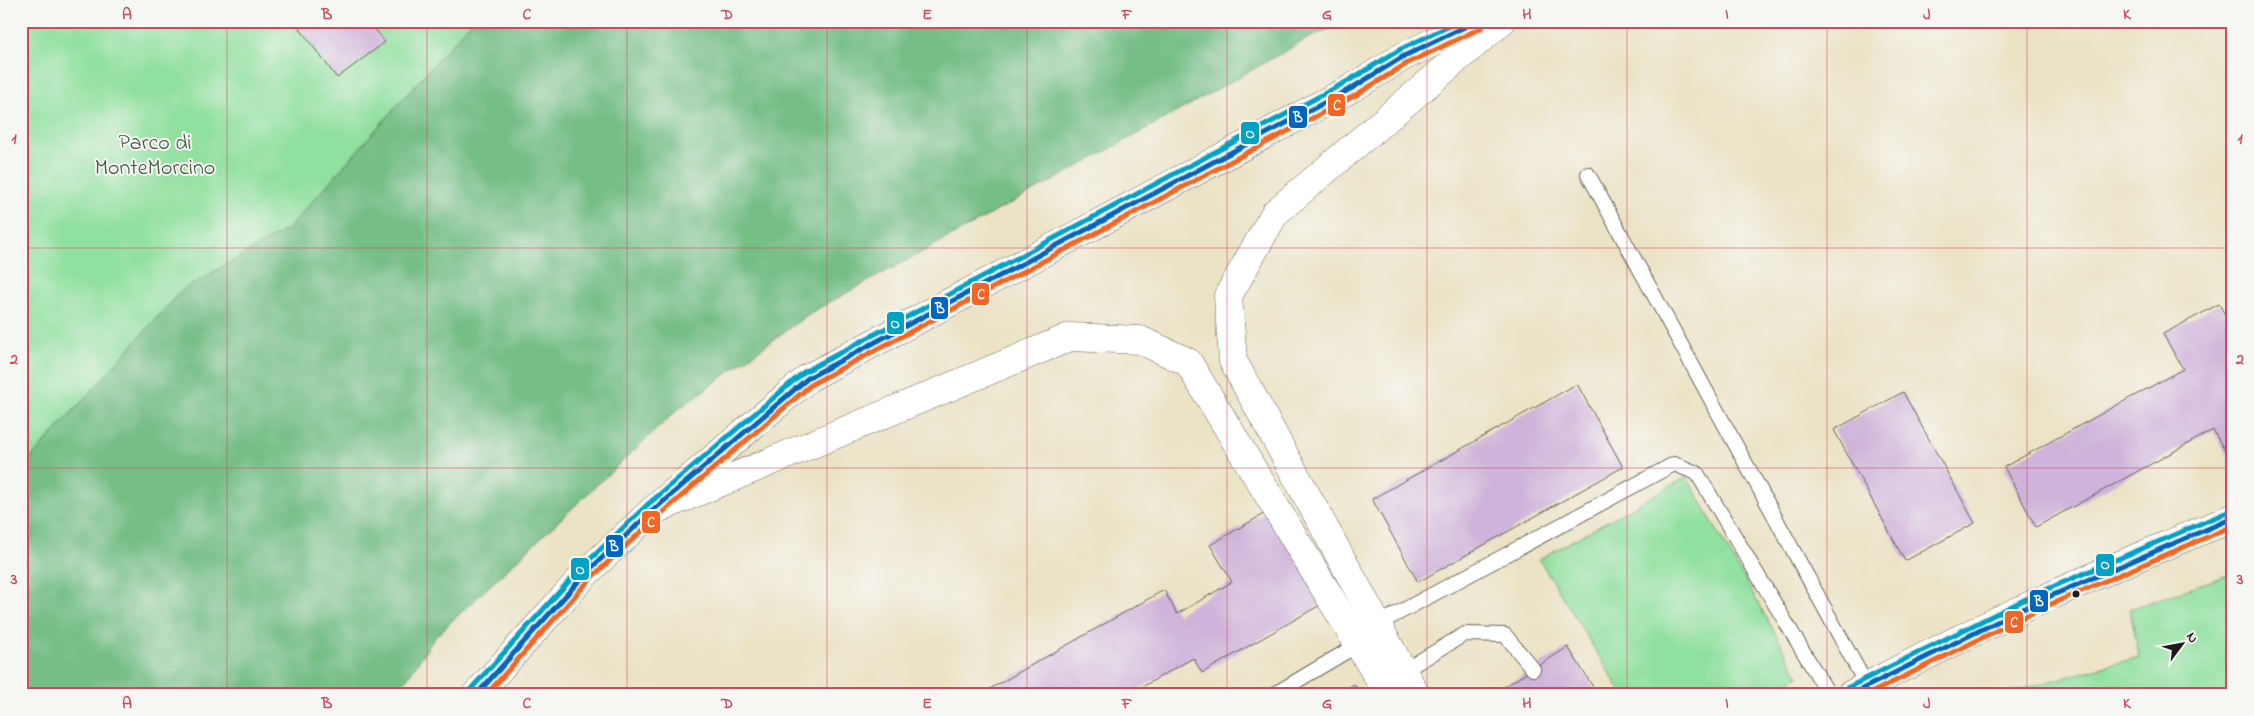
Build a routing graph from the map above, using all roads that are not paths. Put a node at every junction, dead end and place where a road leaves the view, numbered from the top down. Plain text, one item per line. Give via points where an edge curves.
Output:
1 (1478, 21) edge
2 (1502, 21) edge
3 (1588, 174) dead end
4 (651, 512) junction
5 (2233, 518) edge
6 (1378, 624) junction
7 (1358, 644) junction
8 (1533, 669) dead end
9 (1403, 671) junction
10 (1858, 690) edge
11 (476, 695) edge
12 (1273, 695) edge
13 (1389, 695) edge
14 (1416, 695) edge
15 (1829, 695) edge

1 - 4 street via 1404,56 1352,88 808,378
2 - 6 street via 1275,214 1228,296 1233,361
3 - 10 lane
4 - 7 street via 1070,337 1140,340 1188,362
4 - 11 street via 587,572
5 - 10 street via 2072,585
6 - 9 street
6 - 15 lane via 1674,464 1697,473
7 - 12 lane
7 - 13 street
8 - 9 lane via 1505,635 1465,634
9 - 14 street

